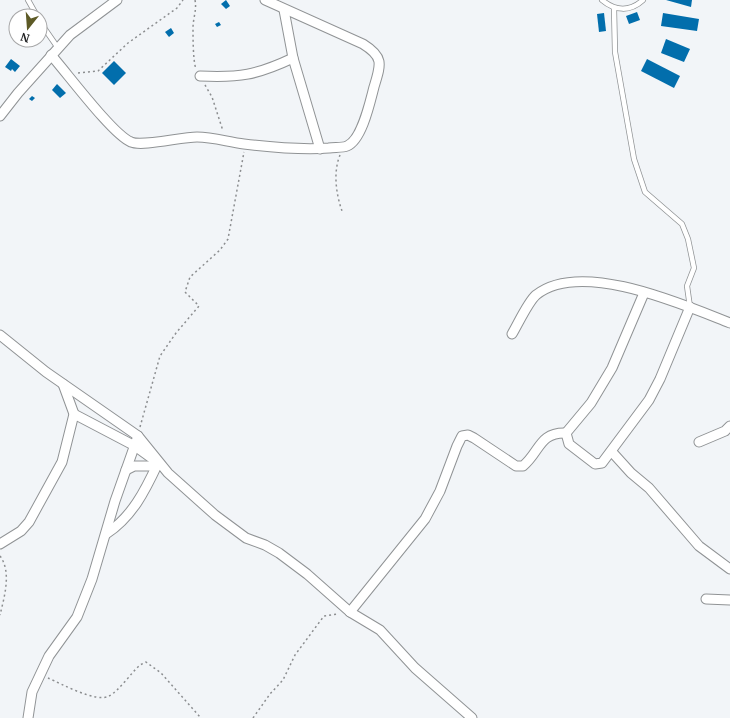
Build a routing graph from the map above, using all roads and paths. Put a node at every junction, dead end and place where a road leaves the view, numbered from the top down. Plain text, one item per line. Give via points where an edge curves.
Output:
1 (117, 0) edge
2 (183, 0) edge
3 (265, 0) edge
4 (602, 0) edge
5 (643, 0) edge
6 (614, 8) junction
7 (284, 10) junction
8 (48, 34) edge
9 (58, 48) junction
10 (51, 55) junction
11 (292, 58) junction
12 (67, 73) junction
13 (200, 76) dead end
14 (1, 111) edge
15 (244, 144) junction
16 (347, 146) junction
17 (320, 149) junction
18 (342, 211) dead end
19 (644, 293) junction
20 (690, 307) junction
21 (730, 323) edge
22 (512, 334) dead end
23 (0, 335) edge
24 (63, 384) junction
25 (74, 414) junction
26 (730, 426) edge
27 (566, 433) junction
28 (138, 436) junction
29 (699, 442) dead end
30 (135, 446) junction
31 (612, 452) junction
32 (159, 465) junction
33 (126, 470) junction
34 (106, 534) junction
35 (0, 544) edge
36 (0, 556) edge
37 (730, 569) edge
38 (706, 599) dead end
39 (730, 600) edge
40 (350, 612) junction
41 (0, 615) edge
42 (41, 675) junction
43 (28, 718) edge
44 (201, 718) edge
45 (252, 718) edge
46 (472, 718) edge

1 - 9 street
2 - 12 path via 177,8 128,42 98,71
3 - 7 street
4 - 6 lane
5 - 6 lane via 630,9
6 - 20 lane via 616,52 634,159 645,192 682,224 688,239 694,268 687,286
7 - 11 street
7 - 16 street via 363,44 379,57 375,86 362,126 357,137
8 - 9 lane
9 - 10 street
10 - 12 street
10 - 14 street
11 - 13 street via 246,75 229,78
11 - 17 street
12 - 15 street via 109,123 130,142 142,144 198,137
15 - 17 street
15 - 28 path via 228,239 187,282 185,292 199,306 160,356
16 - 17 street
16 - 18 path via 338,161 336,178
19 - 20 street
19 - 22 street via 613,284 582,281 547,289 535,296
19 - 27 street via 612,368 591,403
20 - 21 street
20 - 31 street via 649,400
23 - 24 street
24 - 25 street
24 - 28 street
25 - 30 street
25 - 35 street via 62,462 29,522 21,531
26 - 29 street via 725,431
27 - 31 street via 569,444 595,464 602,463
27 - 40 street via 552,434 545,438 523,466 516,466 474,438 462,436 440,491 425,519
28 - 30 street
28 - 32 street
30 - 32 street
30 - 33 street
31 - 37 street via 649,488 699,546
32 - 33 street via 134,466
32 - 34 street via 137,503 118,526
32 - 40 street via 215,515 246,538 278,553 307,574
33 - 34 street
34 - 42 street via 77,617 49,656
36 - 41 path via 5,568 5,590
38 - 39 street
40 - 45 path via 324,616 295,655 283,680
40 - 46 street via 380,630 415,668
42 - 43 street via 32,692
42 - 44 path via 102,698 110,696 146,662 161,673

